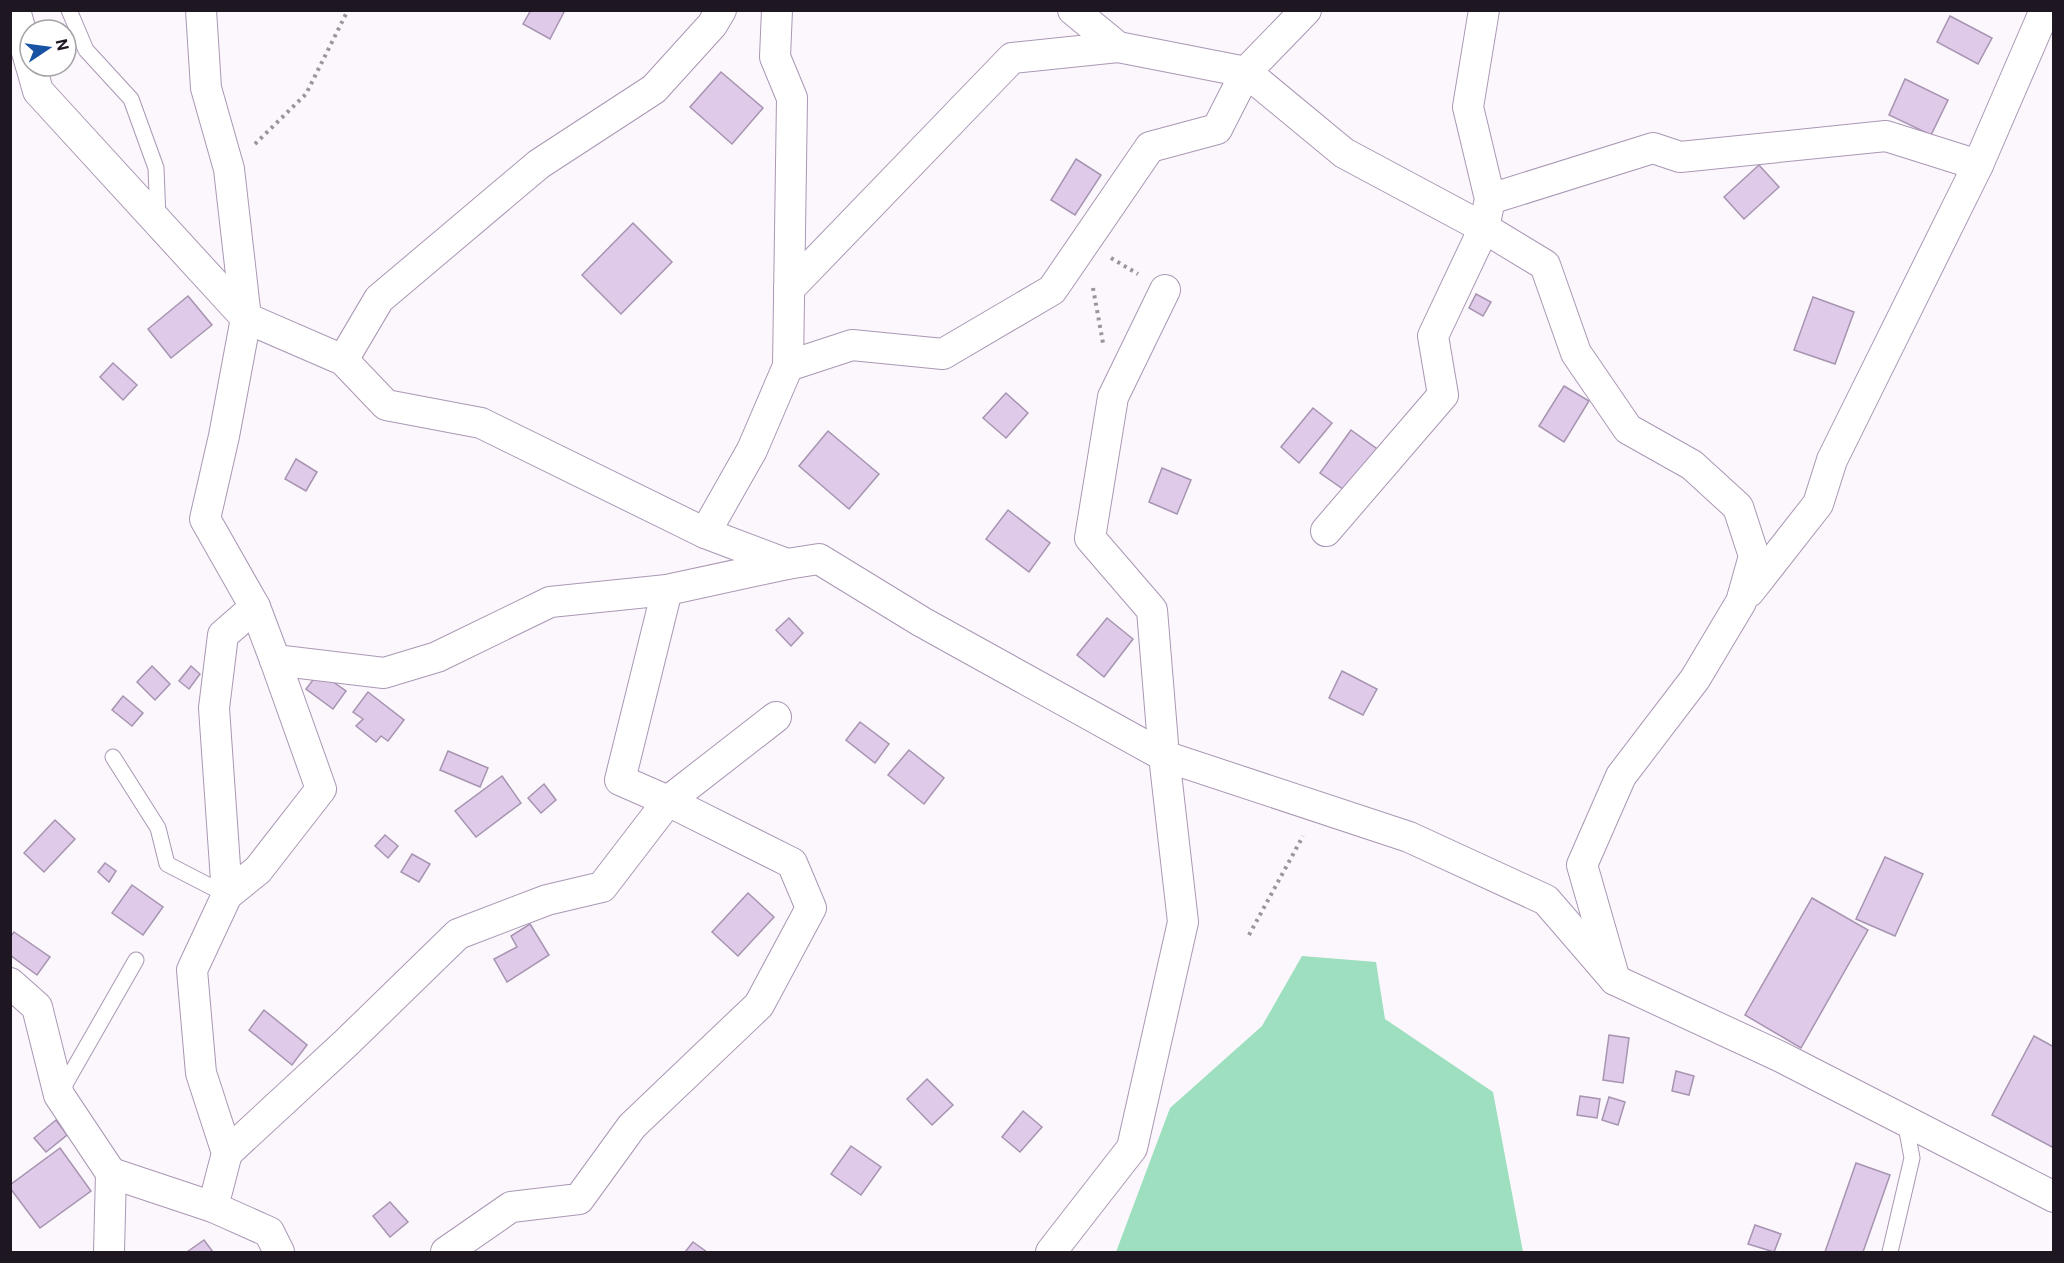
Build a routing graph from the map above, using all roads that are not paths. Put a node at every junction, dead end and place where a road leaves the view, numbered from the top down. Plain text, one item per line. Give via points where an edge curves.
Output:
1 (69, 10) edge
2 (201, 10) edge
3 (721, 10) edge
4 (777, 10) edge
5 (1073, 10) edge
6 (1306, 10) edge
7 (1484, 10) edge
8 (2045, 10) edge
9 (1118, 47) junction
10 (1246, 72) junction
11 (35, 78) edge
12 (1978, 165) junction
13 (1487, 214) junction
14 (159, 222) junction
15 (789, 289) junction
16 (1165, 290) road end
17 (246, 318) junction
18 (343, 360) junction
19 (788, 366) junction
20 (1326, 531) dead end
21 (705, 533) junction
22 (788, 564) junction
23 (667, 590) junction
24 (1741, 602) junction
25 (255, 607) junction
26 (275, 660) junction
27 (776, 717) dead end
28 (1164, 756) junction
29 (113, 757) dead end
30 (668, 801) junction
31 (227, 895) junction
32 (136, 960) dead end
33 (1615, 980) junction
34 (10, 983) edge
35 (59, 1095) junction
36 (1905, 1121) junction
37 (227, 1153) junction
38 (111, 1173) junction
39 (2054, 1197) edge
40 (213, 1206) junction
41 (109, 1252) edge
42 (279, 1252) edge
43 (446, 1252) edge
44 (1051, 1252) edge
45 (1890, 1252) edge

1 - 14 lane via 86,50 131,99 156,168
2 - 17 street via 206,88 229,170
3 - 18 street via 654,89 539,164 379,299
4 - 15 street via 775,57 792,98
5 - 9 street
6 - 10 street
7 - 13 street via 1468,106
8 - 12 street
9 - 10 street
9 - 15 street via 1012,58
10 - 13 street via 1344,153
10 - 19 street via 1217,129 1150,147 1052,290 942,354 852,345
11 - 14 street via 38,91
12 - 13 street via 1886,136 1680,157 1653,148
12 - 24 street via 1832,460 1818,504
13 - 20 street via 1433,336 1443,394
13 - 24 street via 1545,265 1576,353 1628,429 1692,465 1738,507 1754,556
14 - 17 street
15 - 19 street
16 - 28 street via 1113,397 1090,538 1152,610
17 - 18 street
17 - 25 street via 205,519
18 - 21 street via 386,405 481,423
19 - 21 street via 752,450
21 - 22 street
22 - 23 street
22 - 28 street via 819,559 922,622
23 - 26 street via 550,602 437,657 384,674
23 - 30 street via 620,780
24 - 33 street via 1695,679 1621,776 1582,865
25 - 26 street
25 - 31 street via 223,635 214,708
26 - 31 street via 321,789 258,870
27 - 30 street
28 - 33 street via 1409,837 1546,900
28 - 44 street via 1183,922 1132,1148
29 - 31 lane via 158,828 167,864
30 - 37 street via 602,888 547,900 458,934
30 - 43 street via 792,863 811,908 759,1005 633,1126 579,1199 510,1207
31 - 37 street via 192,970 201,1073
32 - 35 lane
33 - 36 street via 1781,1057
34 - 35 street via 37,1007
35 - 38 street
36 - 39 street
36 - 45 lane via 1912,1158
37 - 40 street
38 - 40 street
38 - 41 street
40 - 42 street via 269,1232

